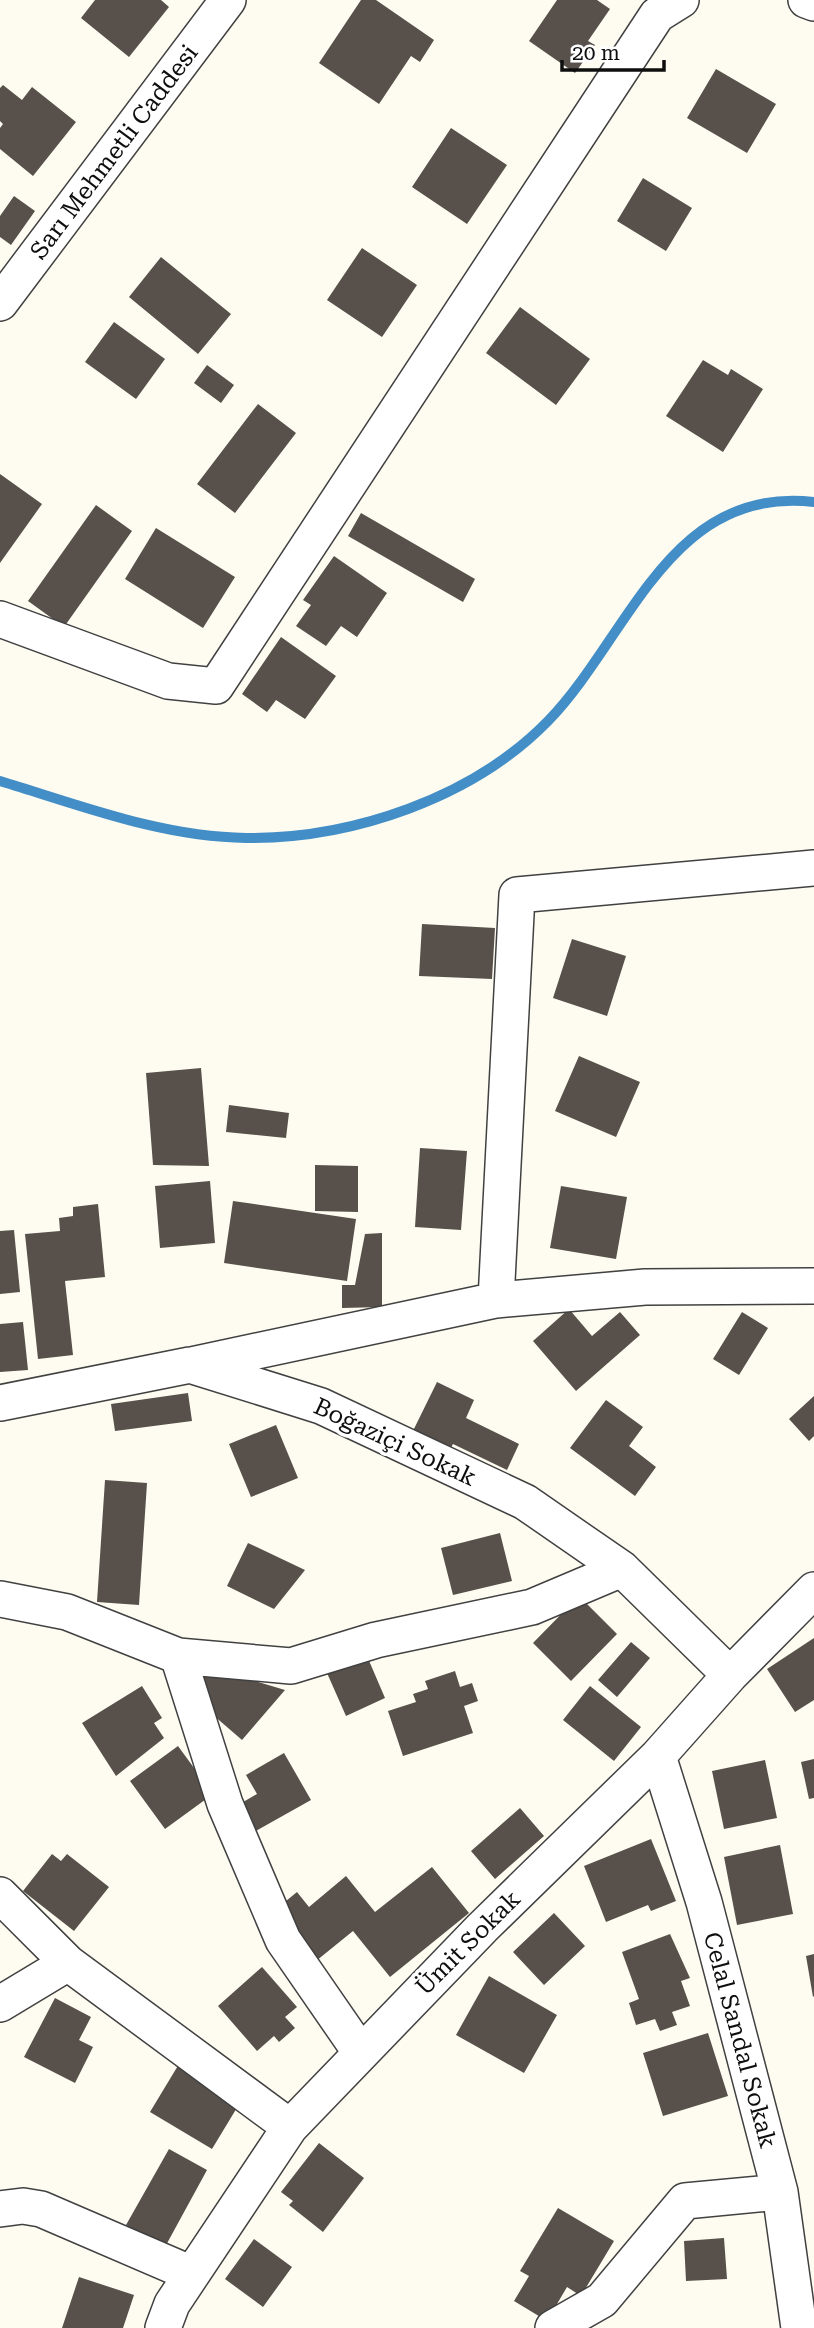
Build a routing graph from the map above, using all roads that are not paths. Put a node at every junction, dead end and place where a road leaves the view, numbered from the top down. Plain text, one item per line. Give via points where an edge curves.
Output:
1 (228, 0) edge
2 (681, 0) edge
3 (806, 0) edge
4 (814, 2) edge
5 (0, 303) edge
6 (0, 619) edge
7 (814, 869) edge
8 (814, 1286) edge
9 (496, 1300) junction
10 (190, 1365) junction
11 (0, 1403) edge
12 (622, 1569) junction
13 (814, 1590) edge
14 (0, 1599) edge
15 (178, 1656) junction
16 (730, 1675) junction
17 (658, 1756) junction
18 (0, 1895) edge
19 (68, 1963) junction
20 (0, 2004) edge
21 (361, 2053) junction
22 (290, 2127) junction
23 (780, 2192) junction
24 (0, 2209) edge
25 (192, 2274) junction
26 (163, 2328) edge
27 (553, 2328) edge
28 (799, 2328) edge

1 - 5 street, Sarı Mehmetli Caddesi
2 - 6 street via 657,15 216,685 168,681
3 - 4 street
7 - 9 street via 517,895
8 - 9 street via 646,1287
9 - 10 street
10 - 11 street, Boğaziçi Sokak
10 - 12 street, Boğaziçi Sokak via 321,1406 525,1502
12 - 15 street via 532,1607 376,1640 291,1666
12 - 16 street, Boğaziçi Sokak
13 - 16 street, Ümit Sokak
14 - 15 street via 67,1612
15 - 21 street via 225,1804 283,1940
16 - 17 street, Ümit Sokak
17 - 21 street, Ümit Sokak
17 - 23 street, Celal Sandal Sokak via 704,1902
18 - 19 street
19 - 20 street
19 - 22 street
21 - 22 street, Ümit Sokak
22 - 25 street, Ümit Sokak
23 - 27 street via 685,2201 602,2300
23 - 28 street, Celal Sandal Sokak
24 - 25 street via 41,2209
25 - 26 street, Ümit Sokak

